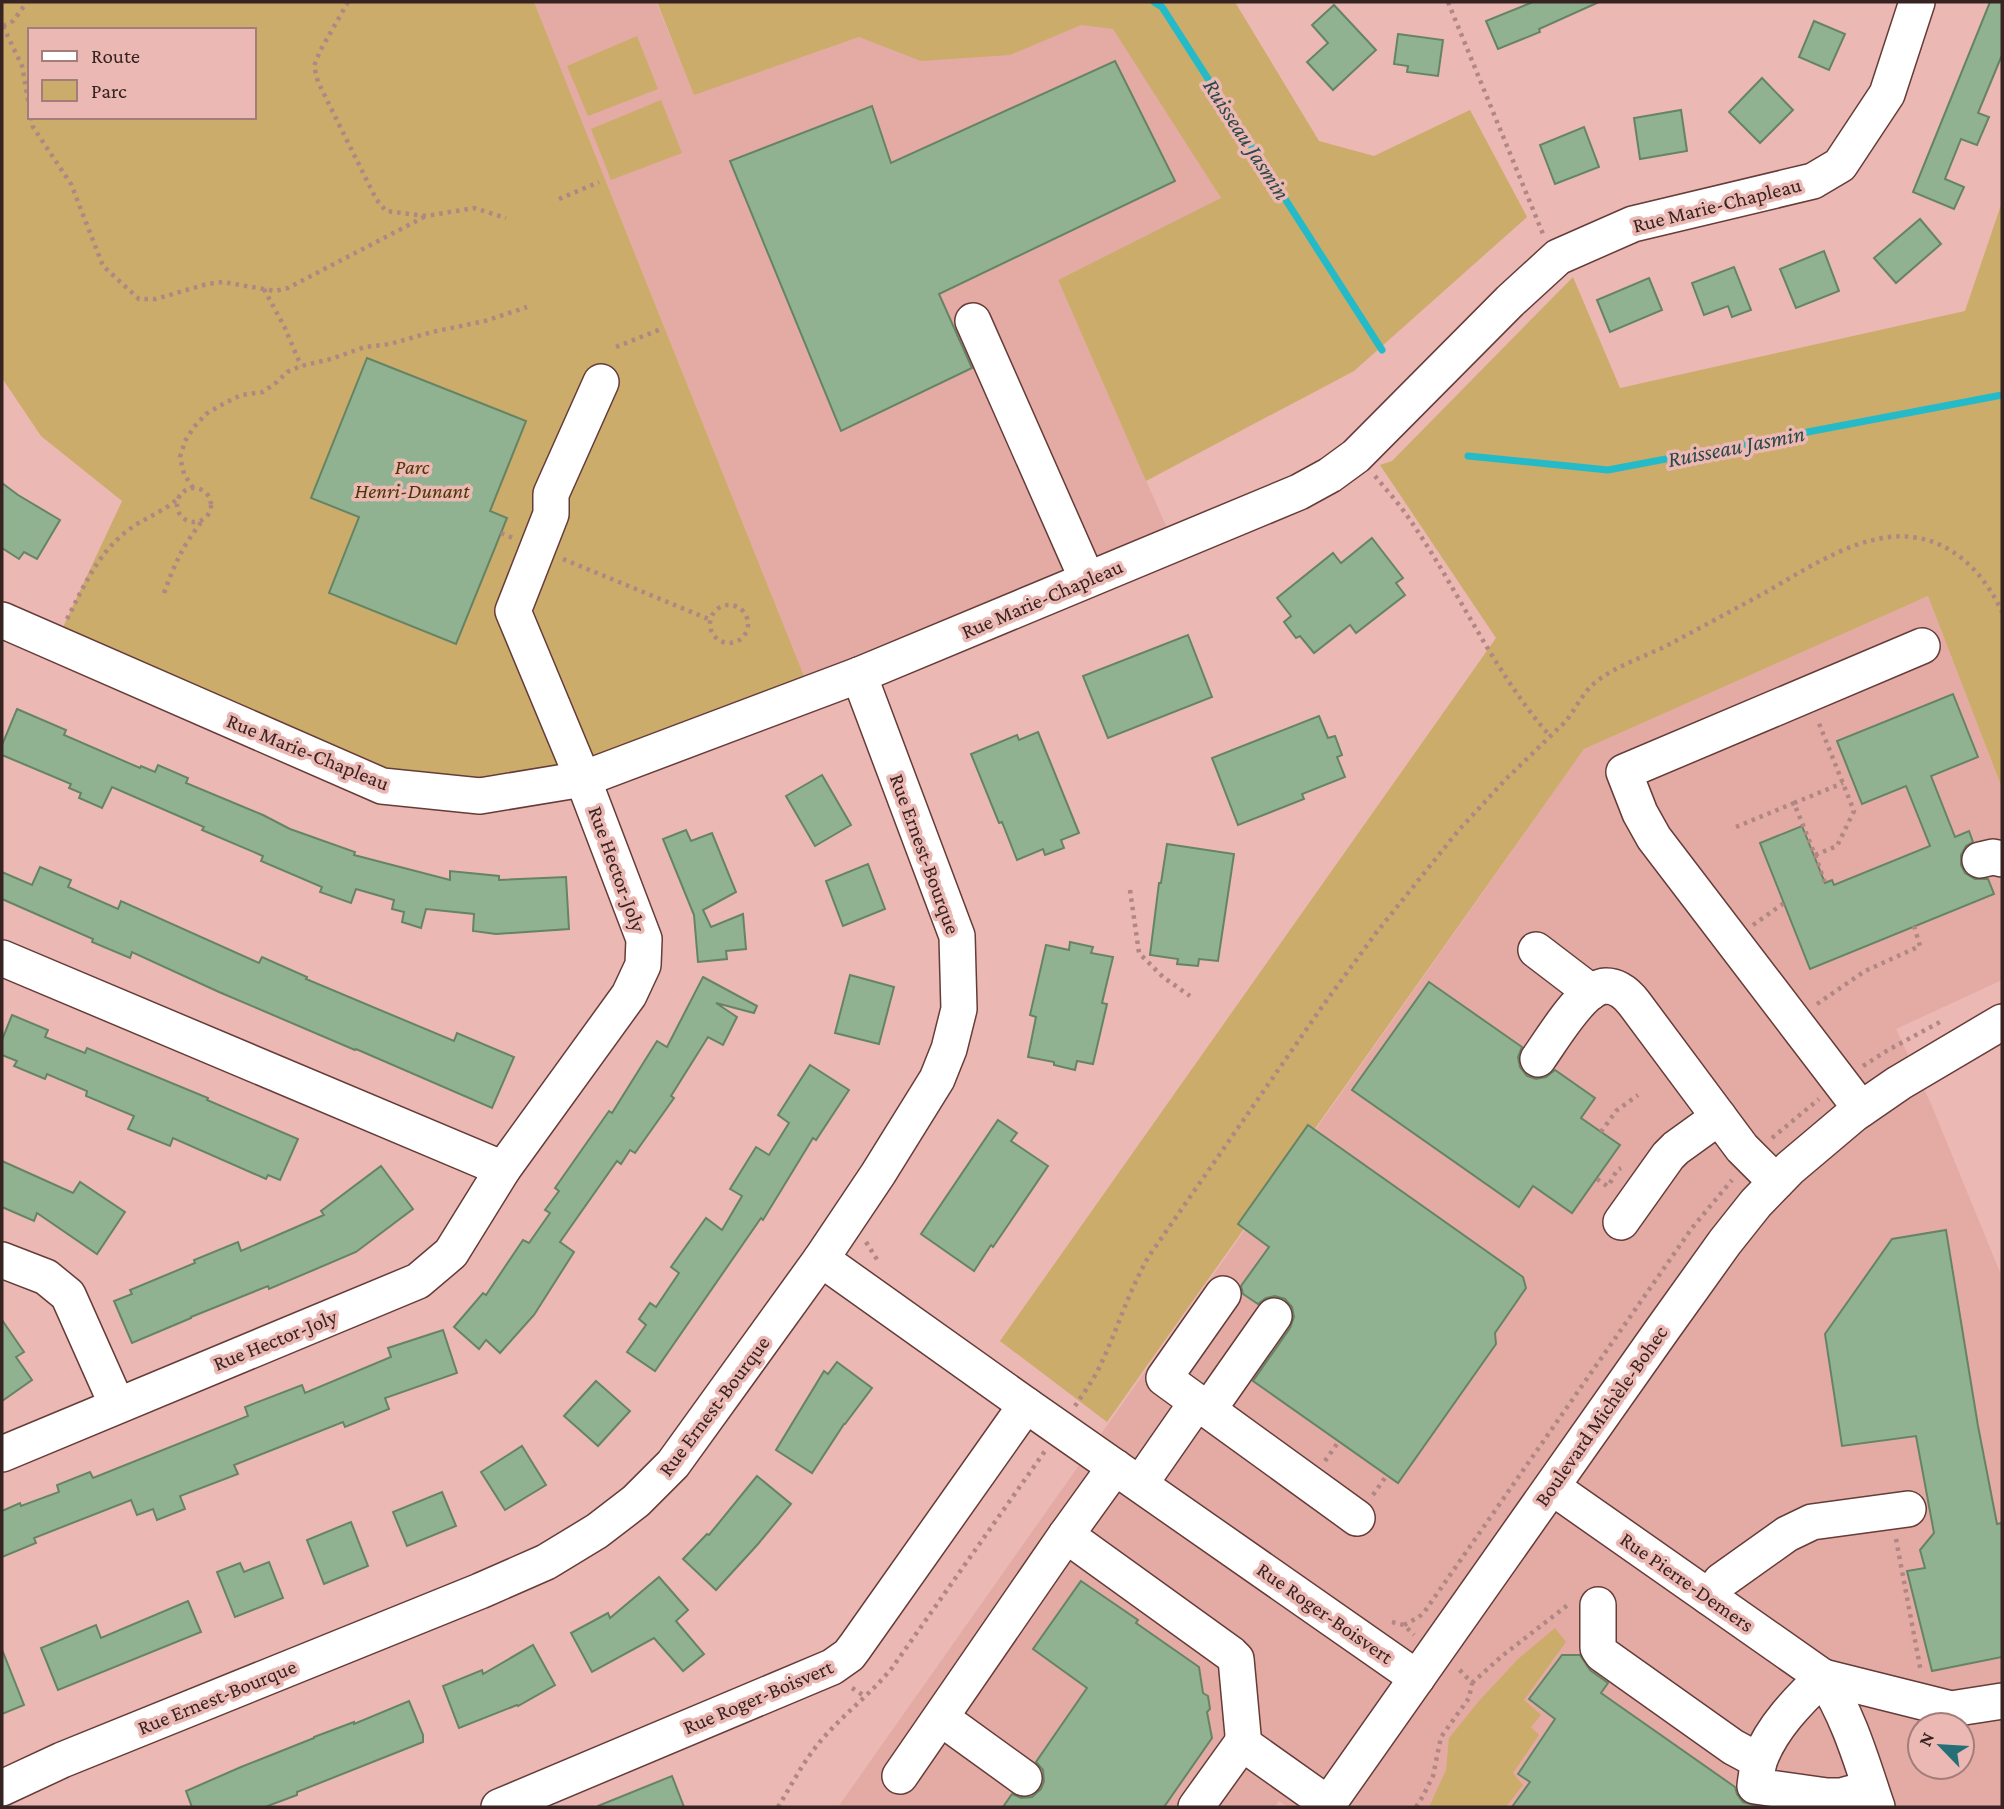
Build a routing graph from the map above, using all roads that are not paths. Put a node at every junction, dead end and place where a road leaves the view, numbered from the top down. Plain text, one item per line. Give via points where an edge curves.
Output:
1 (1917, 2) edge
2 (973, 321) dead end
3 (601, 382) dead end
4 (1087, 579) junction
5 (2, 620) edge
6 (1922, 646) dead end
7 (859, 675) junction
8 (583, 779) junction
9 (1536, 950) dead end
10 (2, 958) edge
11 (1591, 992) junction
12 (2002, 1022) edge
13 (2002, 1041) edge
14 (1538, 1059) dead end
15 (1923, 1069) junction
16 (1861, 1109) junction
17 (1719, 1117) junction
18 (502, 1169) junction
19 (1776, 1182) junction
20 (1619, 1208) road end
21 (821, 1259) junction
22 (2, 1260) edge
23 (1223, 1294) dead end
24 (1274, 1316) dead end
25 (117, 1405) junction
26 (1026, 1405) junction
27 (1202, 1406) junction
28 (2, 1454) edge
29 (1127, 1475) junction
30 (1552, 1487) junction
31 (1365, 1507) road end
32 (1908, 1509) dead end
33 (1066, 1535) junction
34 (1709, 1597) junction
35 (1598, 1611) road end
36 (1823, 1677) junction
37 (1417, 1678) junction
38 (2002, 1701) edge
39 (941, 1718) junction
40 (1242, 1743) junction
41 (1759, 1761) junction
42 (900, 1776) dead end
43 (1024, 1777) dead end
44 (2, 1788) edge
45 (1874, 1798) edge
46 (1327, 1806) edge
47 (499, 1807) edge
48 (1196, 1807) edge

1 - 4 street, Rue Marie-Chapleau via 1887,94 1840,165 1813,181 1633,224 1558,257 1343,466 1299,492
2 - 4 street
3 - 8 street, Rue Hector-Joly via 551,494 551,514 513,611
4 - 7 street, Rue Marie-Chapleau
5 - 8 street, Rue Marie-Chapleau via 382,786 480,796
6 - 16 street via 1624,772 1654,838
7 - 8 street, Rue Marie-Chapleau
7 - 21 street, Rue Ernest-Bourque via 957,936 959,1009 937,1079
8 - 18 street, Rue Hector-Joly via 644,939 643,965 629,995
9 - 11 street
10 - 18 street
11 - 14 street
11 - 17 street via 1605,986 1627,995
12 - 15 street, Boulevard Michèle-Bohec
13 - 15 street, Boulevard Michèle-Bohec
15 - 16 street, Boulevard Michèle-Bohec
16 - 19 street, Boulevard Michèle-Bohec
17 - 19 street
17 - 20 street via 1676,1148
18 - 25 street, Rue Hector-Joly via 451,1252 418,1281
19 - 30 street, Boulevard Michèle-Bohec via 1725,1242
21 - 26 street, Rue Roger-Boisvert
21 - 44 street, Rue Ernest-Bourque via 673,1464 636,1501 588,1536 503,1582
22 - 25 street via 46,1277 68,1295
23 - 27 street via 1164,1378
24 - 27 street
25 - 28 street, Rue Hector-Joly
26 - 29 street, Rue Roger-Boisvert
26 - 47 street, Rue Roger-Boisvert via 844,1659
27 - 29 street
27 - 31 street
29 - 33 street
29 - 37 street, Rue Roger-Boisvert
30 - 34 street, Rue Pierre-Demers
30 - 37 street, Boulevard Michèle-Bohec
32 - 34 street via 1812,1522 1729,1575
33 - 39 street
33 - 40 street via 1236,1659
34 - 36 street, Rue Pierre-Demers
35 - 41 street via 1602,1654
36 - 38 street via 1951,1709
36 - 41 street via 1791,1709
36 - 45 street via 1846,1719
37 - 46 street, Boulevard Michèle-Bohec
39 - 42 street
39 - 43 street
40 - 46 street
40 - 48 street
41 - 45 street via 1755,1786

